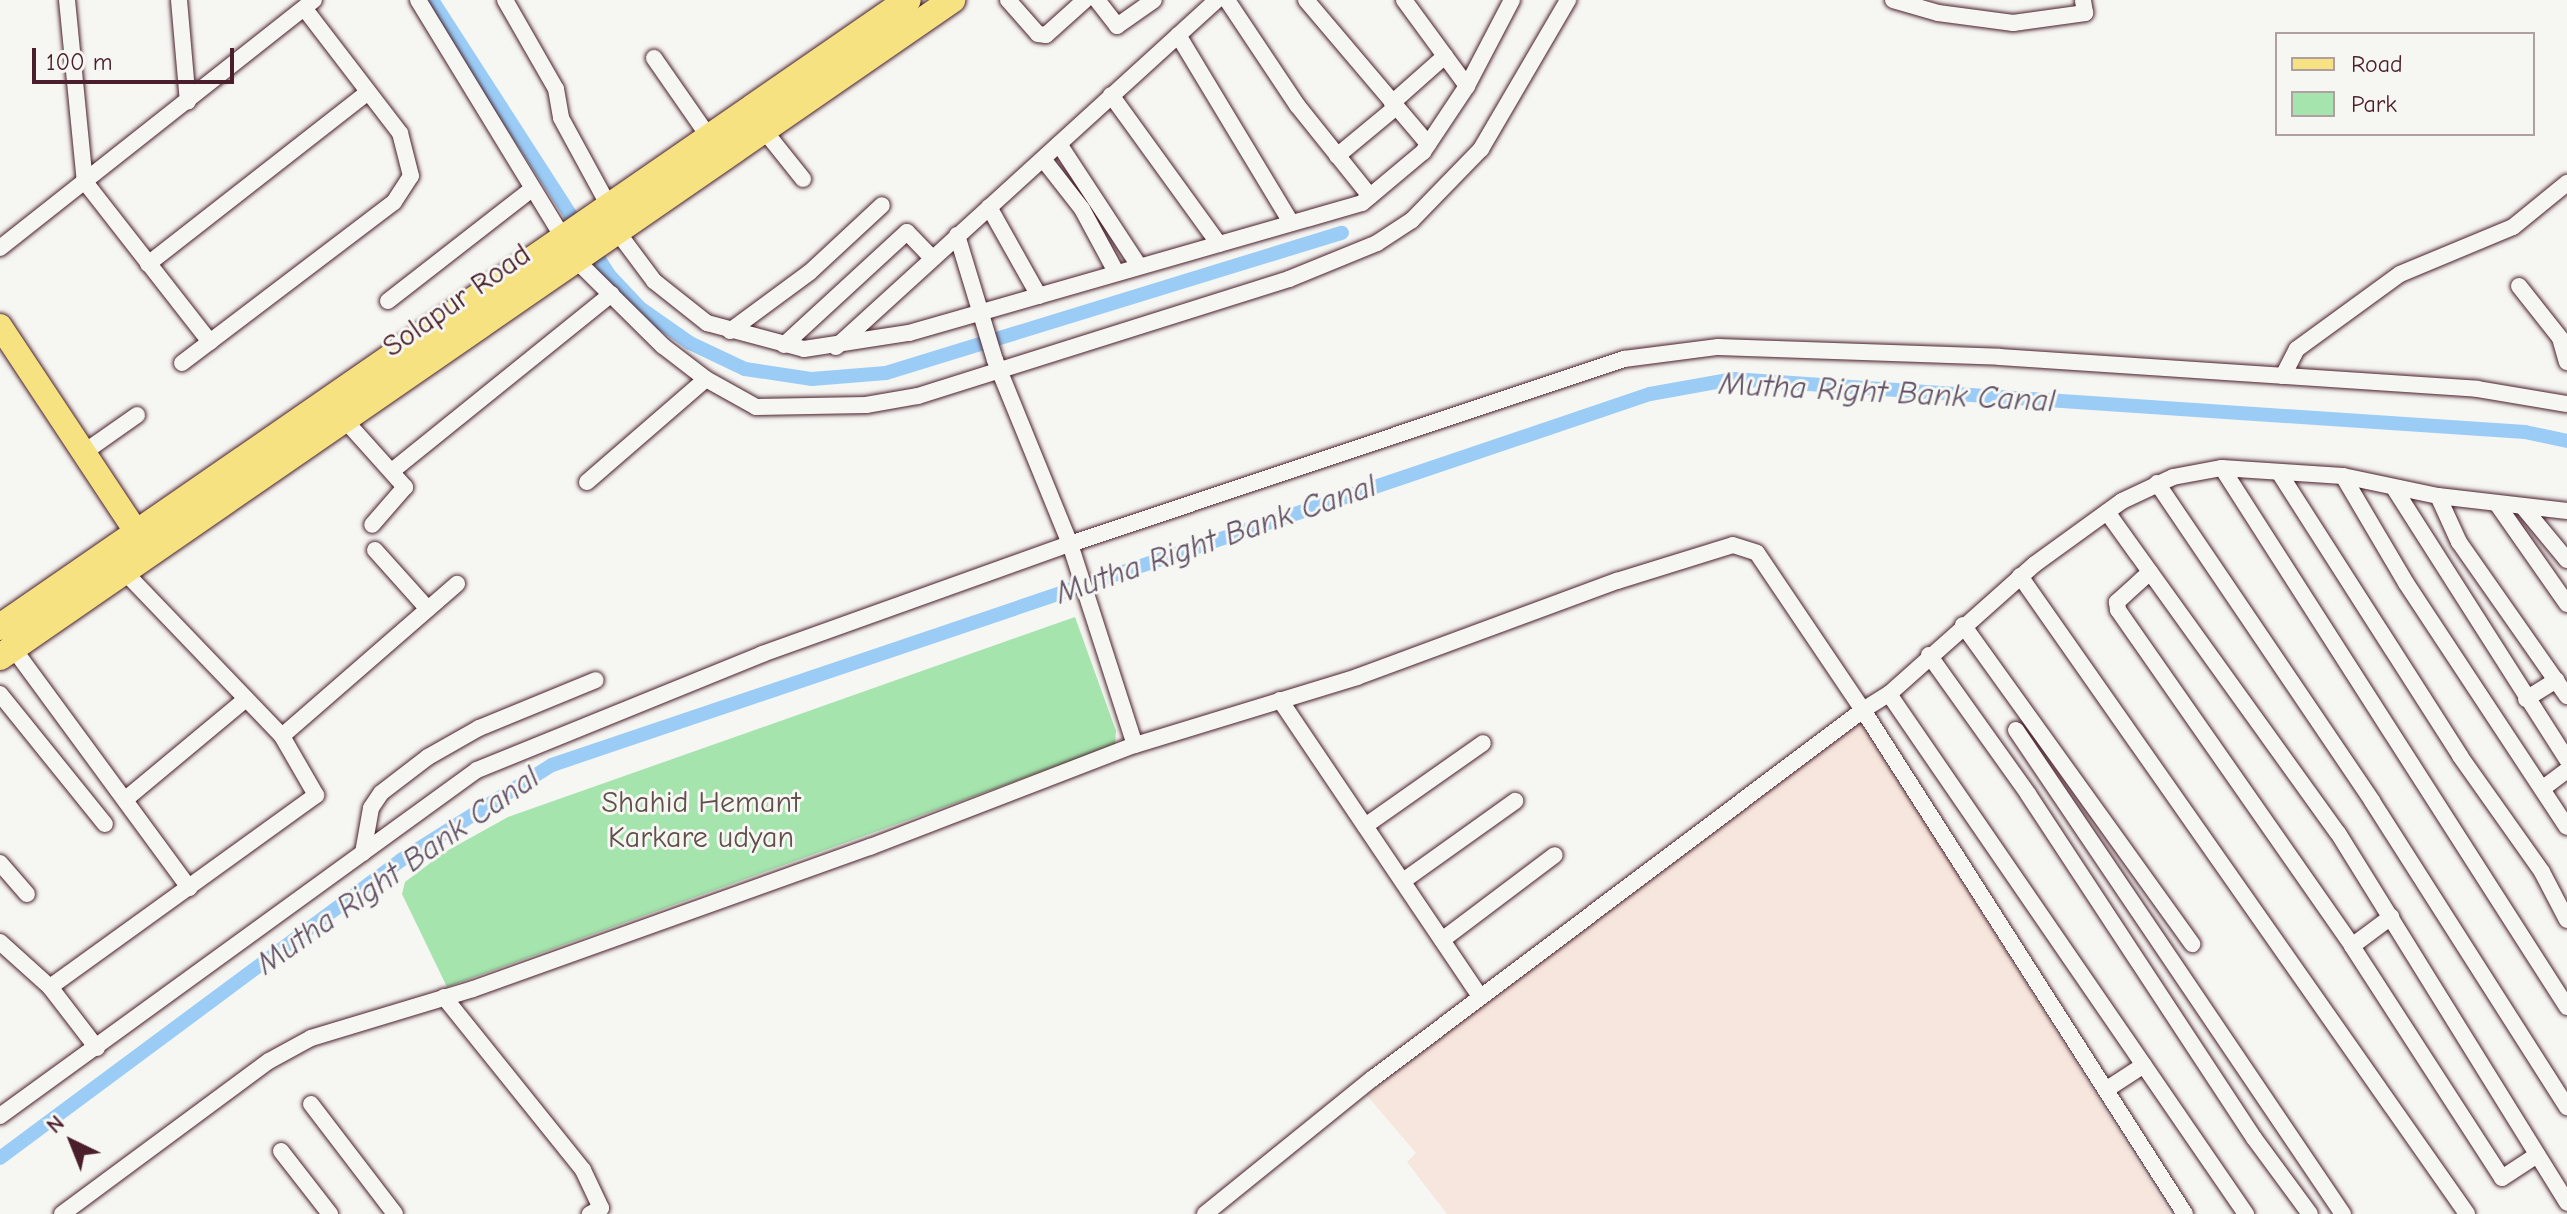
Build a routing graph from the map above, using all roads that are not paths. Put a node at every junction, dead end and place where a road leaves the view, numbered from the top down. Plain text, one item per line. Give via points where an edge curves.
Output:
1 (67, 0) edge
2 (179, 0) edge
3 (418, 0) edge
4 (505, 0) edge
5 (908, 0) edge
6 (952, 0) edge
7 (1008, 0) edge
8 (1085, 0) edge
9 (1097, 0) edge
10 (1154, 0) edge
11 (1217, 0) edge
12 (1227, 0) edge
13 (1306, 0) edge
14 (1404, 0) edge
15 (1512, 0) edge
16 (1568, 0) edge
17 (1893, 0) edge
18 (310, 5) edge
19 (2084, 7) edge
20 (1178, 35) junction
21 (1445, 56) junction
22 (654, 58) dead end
23 (1467, 86) junction
24 (368, 92) junction
25 (1111, 95) junction
26 (188, 102) junction
27 (1394, 105) junction
28 (763, 129) junction
29 (709, 137) junction
30 (1059, 144) junction
31 (1428, 144) junction
32 (1337, 156) junction
33 (1043, 159) junction
34 (803, 179) dead end
35 (85, 182) junction
36 (2567, 183) edge
37 (532, 189) junction
38 (1370, 196) junction
39 (882, 205) dead end
40 (989, 207) junction
41 (609, 221) junction
42 (1290, 221) junction
43 (957, 235) junction
44 (1219, 244) junction
45 (571, 247) junction
46 (0, 248) edge
47 (932, 258) junction
48 (148, 264) junction
49 (1139, 266) junction
50 (1116, 272) junction
51 (2519, 286) dead end
52 (611, 294) junction
53 (1039, 296) junction
54 (388, 301) dead end
55 (985, 319) junction
56 (0, 326) edge
57 (730, 331) junction
58 (210, 342) junction
59 (784, 345) junction
60 (835, 348) junction
61 (2567, 362) edge
62 (182, 363) dead end
63 (996, 364) junction
64 (2283, 376) junction
65 (706, 379) junction
66 (2567, 404) edge
67 (137, 415) dead end
68 (343, 418) junction
69 (83, 453) junction
70 (2222, 468) junction
71 (392, 471) junction
72 (2280, 474) junction
73 (2343, 476) junction
74 (587, 482) dead end
75 (2157, 483) junction
76 (2394, 488) junction
77 (2438, 496) junction
78 (2497, 504) junction
79 (2523, 507) junction
80 (2567, 511) edge
81 (2107, 512) junction
82 (372, 525) dead end
83 (143, 542) junction
84 (375, 550) dead end
85 (1072, 550) junction
86 (2567, 560) edge
87 (123, 570) junction
88 (2150, 572) junction
89 (2020, 576) junction
90 (457, 584) dead end
91 (2567, 604) edge
92 (428, 609) junction
93 (1963, 625) junction
94 (4, 644) edge
95 (1929, 655) junction
96 (596, 680) dead end
97 (2556, 680) junction
98 (0, 694) edge
99 (1889, 694) junction
100 (2567, 696) edge
101 (246, 699) junction
102 (2526, 699) junction
103 (1280, 700) junction
104 (1863, 710) junction
105 (2016, 730) dead end
106 (282, 736) junction
107 (1483, 743) dead end
108 (1135, 745) junction
109 (2567, 760) edge
110 (2567, 770) edge
111 (2542, 789) junction
112 (127, 798) junction
113 (1515, 801) dead end
114 (105, 824) dead end
115 (1365, 826) junction
116 (2567, 827) edge
117 (363, 853) junction
118 (1555, 855) dead end
119 (0, 863) edge
120 (1403, 881) junction
121 (189, 888) junction
122 (27, 894) dead end
123 (2391, 917) junction
124 (2567, 920) edge
125 (1442, 940) junction
126 (0, 942) edge
127 (2192, 944) dead end
128 (2352, 946) junction
129 (50, 987) junction
130 (1480, 996) junction
131 (444, 997) junction
132 (2567, 1007) edge
133 (97, 1048) junction
134 (2144, 1065) junction
135 (2107, 1089) junction
136 (311, 1104) dead end
137 (2567, 1107) edge
138 (0, 1116) edge
139 (281, 1151) dead end
140 (2537, 1155) junction
141 (2567, 1203) edge
142 (599, 1212) edge
143 (62, 1214) edge
144 (330, 1214) edge
145 (395, 1214) edge
146 (1205, 1214) edge
147 (2185, 1214) edge
148 (2246, 1214) edge
149 (2310, 1214) edge
150 (2343, 1214) edge
151 (2467, 1214) edge

1 - 35 street
2 - 26 street
3 - 37 street
4 - 41 street via 556,89 561,118
5 - 29 highway, Solapur Road
6 - 28 highway, Solapur Road
7 - 8 street via 1038,34 1046,35
9 - 10 street via 1117,26
11 - 20 street
12 - 32 street
13 - 27 street
14 - 21 street
15 - 23 street
16 - 63 street via 1481,149 1412,220 1377,243 1289,279
17 - 19 street via 1986,21
18 - 24 street
18 - 26 street
20 - 25 street
20 - 42 street
21 - 23 street
21 - 27 street
22 - 29 street
23 - 31 street
24 - 48 street
24 - 58 street via 400,133 411,176 394,202
25 - 30 street
25 - 44 street
26 - 35 street
27 - 31 street
27 - 32 street
28 - 34 street
28 - 41 highway, Solapur Road
29 - 41 highway, Solapur Road
30 - 33 street
30 - 49 street
31 - 38 street
32 - 38 street
33 - 40 street
33 - 50 street via 1082,209
35 - 46 street
35 - 48 street
36 - 64 street via 2513,227 2400,274 2297,349
37 - 45 street
37 - 54 street
38 - 42 street via 1352,207
39 - 57 street via 810,272
40 - 43 street
40 - 53 street
41 - 45 highway, Solapur Road
41 - 57 street via 677,303
42 - 44 street
43 - 47 street
43 - 55 street
44 - 49 street
45 - 52 street
45 - 68 highway, Solapur Road
45 - 83 highway, Solapur Road
47 - 59 street via 907,232
47 - 60 street
48 - 58 street
49 - 50 street
50 - 53 street
51 - 61 street via 2560,338
52 - 65 street
52 - 71 street
53 - 55 street
55 - 60 street
55 - 63 street
56 - 69 main road
57 - 59 street
58 - 62 street
59 - 60 street
63 - 65 street via 892,403 756,407
63 - 85 street
64 - 66 street via 2477,389
64 - 85 street via 2000,357 1692,348 1624,359 1560,378
65 - 74 street
67 - 69 street
68 - 71 street
68 - 83 highway, Solapur Road
69 - 83 main road
70 - 72 street
70 - 75 street
70 - 132 street
71 - 82 street via 406,491
72 - 73 street
72 - 124 street via 2460,756 2542,872
73 - 76 street
73 - 111 street via 2406,583
75 - 81 street
75 - 137 street via 2372,801
76 - 77 street
76 - 102 street
77 - 78 street
77 - 97 street via 2459,542
78 - 79 street
78 - 91 street
79 - 80 street
79 - 86 street
81 - 88 street
81 - 89 street
83 - 87 highway, Solapur Road
83 - 94 highway, Solapur Road
84 - 92 street
85 - 108 street
85 - 117 street via 762,654 477,770
87 - 94 highway, Solapur Road
87 - 101 street
88 - 123 street via 2338,833
88 - 128 street via 2117,602 2118,610
89 - 93 street
89 - 151 street
90 - 92 street
92 - 106 street
93 - 95 street
93 - 127 street
94 - 112 street
95 - 99 street
95 - 149 street
96 - 117 street via 479,728 428,757 381,793 371,808
97 - 100 street
97 - 102 street
98 - 114 street
99 - 104 street
99 - 134 street
101 - 106 street
101 - 112 street
102 - 109 street
103 - 104 street via 1733,545 1746,546 1763,561
103 - 108 street
103 - 115 street
104 - 130 street
104 - 135 street
105 - 150 street
106 - 121 street via 316,795
107 - 115 street
108 - 131 street via 870,847
110 - 111 street
111 - 116 street
112 - 121 street
113 - 120 street
115 - 120 street
117 - 133 street
118 - 125 street
119 - 122 street
120 - 125 street
121 - 129 street
123 - 128 street
123 - 140 street
125 - 130 street
126 - 129 street
128 - 140 street via 2502,1178
129 - 133 street
130 - 146 street
131 - 142 street via 583,1170
131 - 143 street via 290,1048
133 - 138 street
134 - 135 street
134 - 148 street
135 - 147 street
136 - 145 street
139 - 144 street
140 - 141 street

